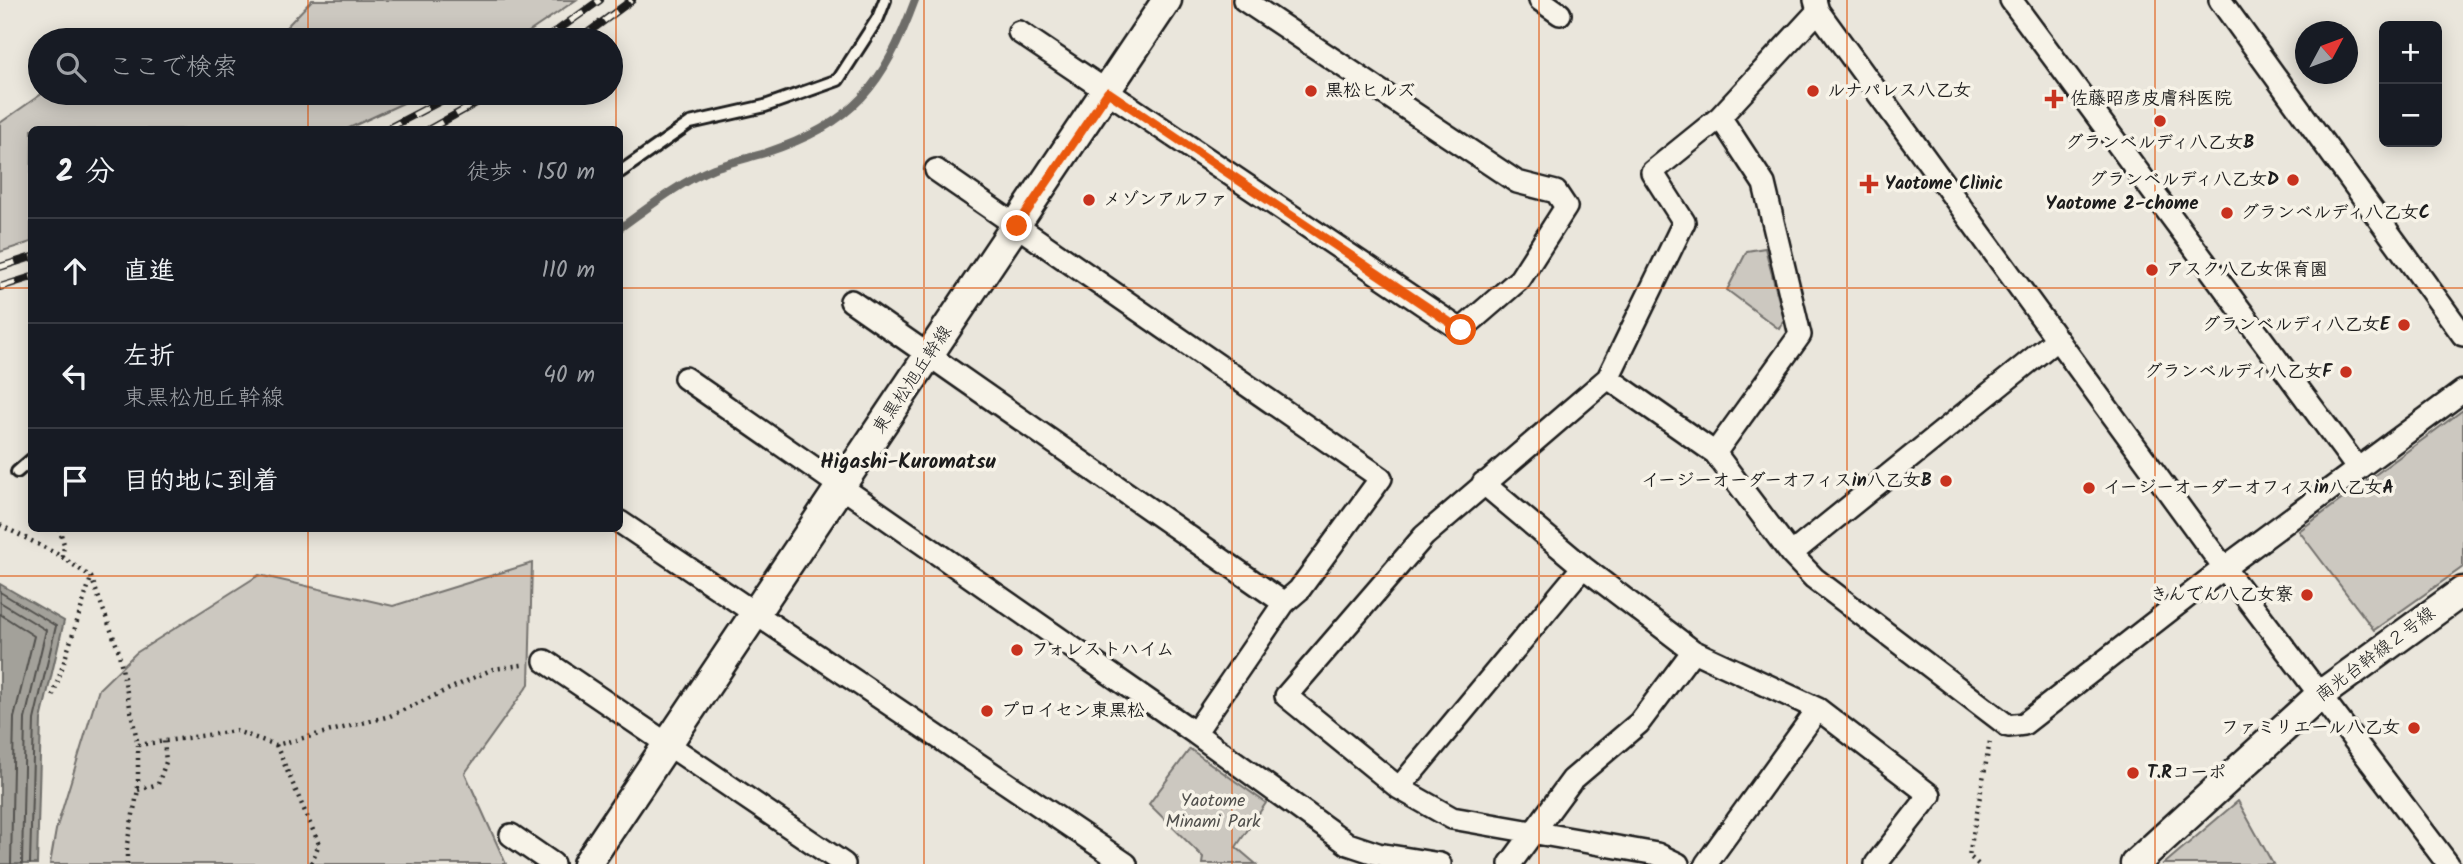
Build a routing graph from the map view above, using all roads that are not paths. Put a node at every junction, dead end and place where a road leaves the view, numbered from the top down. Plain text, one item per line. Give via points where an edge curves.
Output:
1 (885, 0) edge
2 (1167, 0) edge
3 (1244, 0) edge
4 (1540, 0) edge
5 (2011, 0) edge
6 (2225, 2) edge
7 (1816, 5) edge
8 (1560, 14) dead end
9 (1019, 32) dead end
10 (1108, 92) junction
11 (1720, 117) junction
12 (623, 170) edge
13 (936, 170) dead end
14 (1017, 226) junction
15 (851, 301) dead end
16 (2463, 335) edge
17 (2057, 339) junction
18 (930, 356) junction
19 (685, 378) dead end
20 (1608, 378) junction
21 (2463, 391) edge
22 (1715, 453) junction
23 (28, 462) edge
24 (2358, 469) junction
25 (17, 472) dead end
26 (1483, 483) junction
27 (841, 487) junction
28 (623, 524) edge
29 (1791, 554) junction
30 (1583, 567) junction
31 (2224, 568) junction
32 (2460, 600) edge
33 (1284, 603) junction
34 (755, 614) junction
35 (1693, 651) junction
36 (545, 661) road end
37 (2320, 695) junction
38 (1818, 709) junction
39 (1195, 733) junction
40 (668, 744) junction
41 (1399, 788) junction
42 (1534, 832) junction
43 (511, 835) dead end
44 (553, 864) edge
45 (587, 864) edge
46 (844, 864) edge
47 (1126, 864) edge
48 (1440, 864) edge
49 (1510, 864) edge
50 (1678, 864) edge
51 (1706, 864) edge
52 (1876, 864) edge
53 (2135, 864) edge
54 (2448, 864) edge

1 - 12 lane via 838,80 765,106 690,123
2 - 10 street, 東黒松旭丘幹線
3 - 10 street via 1517,182 1556,192 1566,207 1520,279 1461,330
4 - 8 street
5 - 24 street
6 - 16 street
7 - 11 street
7 - 17 street
9 - 10 street
10 - 14 street, 東黒松旭丘幹線
11 - 20 street via 1652,172 1684,222
11 - 22 street via 1764,184 1800,335
13 - 14 street
14 - 18 street, 東黒松旭丘幹線
14 - 33 street via 1381,478 1299,590
15 - 18 street
17 - 29 street
17 - 31 street
18 - 27 street, 東黒松旭丘幹線
18 - 33 street
19 - 27 street
20 - 22 street
20 - 26 street
21 - 24 street
22 - 29 street
23 - 25 lane
24 - 31 street
26 - 30 street
26 - 41 street via 1424,536 1286,696
27 - 34 street, 東黒松旭丘幹線
27 - 39 street
28 - 34 street
29 - 31 street via 1814,578 2008,726 2024,724
30 - 35 street
30 - 41 street
31 - 37 street
32 - 37 street, 南光台幹線２号線
33 - 39 street
34 - 40 street, 東黒松旭丘幹線
34 - 47 street
35 - 38 street
35 - 42 street via 1639,723 1572,780
36 - 40 street
37 - 53 street, 南光台幹線２号線
37 - 54 street
38 - 51 street
38 - 52 street via 1930,795
39 - 48 street via 1348,844
40 - 45 street, 東黒松旭丘幹線
40 - 46 street
41 - 42 street via 1452,818
42 - 49 street
42 - 50 street via 1657,855
43 - 44 street

